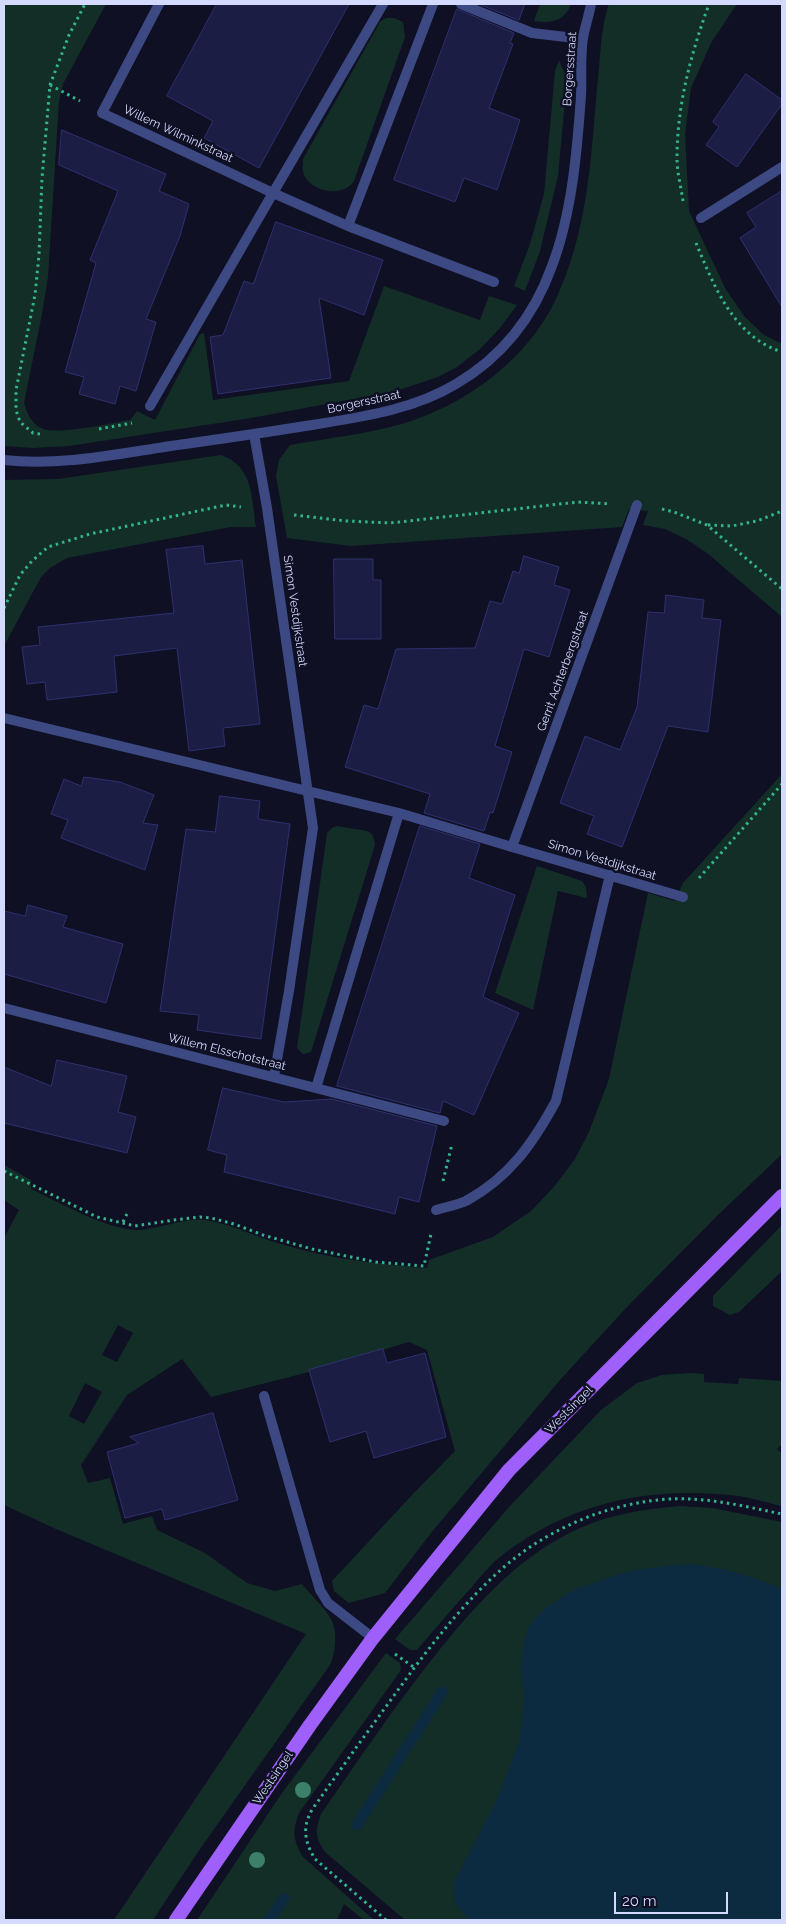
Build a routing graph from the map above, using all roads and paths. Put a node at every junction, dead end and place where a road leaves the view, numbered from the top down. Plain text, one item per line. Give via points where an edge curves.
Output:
1 (85, 4) edge
2 (159, 4) edge
3 (382, 4) edge
4 (433, 4) edge
5 (461, 4) edge
6 (591, 4) edge
7 (583, 39) junction
8 (50, 85) junction
9 (102, 113) junction
10 (782, 167) edge
11 (272, 193) junction
12 (700, 218) dead end
13 (348, 226) junction
14 (494, 282) dead end
15 (150, 406) joint
16 (96, 430) dead end
17 (254, 434) junction
18 (48, 435) dead end
19 (4, 460) edge
20 (637, 505) junction
21 (267, 508) junction
22 (782, 511) edge
23 (707, 525) junction
24 (782, 589) edge
25 (4, 608) edge
26 (4, 718) edge
27 (782, 784) edge
28 (309, 792) junction
29 (399, 813) junction
30 (512, 846) junction
31 (610, 875) junction
32 (682, 897) joint
33 (4, 1008) edge
34 (274, 1077) junction
35 (316, 1088) junction
36 (444, 1121) joint
37 (4, 1171) edge
38 (782, 1196) edge
39 (436, 1210) junction
40 (127, 1214) dead end
41 (122, 1222) junction
42 (264, 1396) dead end
43 (782, 1514) edge
44 (373, 1638) junction
45 (176, 1920) edge
46 (386, 1920) edge

1 - 8 path via 68,35
2 - 9 street, Willem Wilminkstraat
3 - 11 street
4 - 13 street
5 - 7 street via 532,33
6 - 7 street, Borgersstraat
7 - 17 street, Borgersstraat via 575,162 566,216 553,265 536,304 520,328 497,354 472,374 432,396 397,409
8 - 9 path
8 - 18 path via 35,295 16,390 20,422 33,433
9 - 11 street, Willem Wilminkstraat
10 - 12 street
11 - 13 street, Willem Wilminkstraat
11 - 15 street
13 - 14 street, Willem Wilminkstraat
15 - 16 path via 132,424
17 - 19 street, Borgersstraat via 68,460
17 - 21 street, Simon Vestdijkstraat
20 - 21 path via 578,502 390,523 281,513
20 - 23 path via 674,512
20 - 30 street, Gerrit Achterbergstraat
21 - 25 path via 226,506 90,534 48,547 20,575
21 - 28 street, Simon Vestdijkstraat
22 - 23 path via 732,526
23 - 24 path
26 - 28 street, Simon Vestdijkstraat
27 - 32 path
28 - 29 street, Simon Vestdijkstraat
28 - 34 street, Simon Vestdijkstraat via 313,828
29 - 30 street, Simon Vestdijkstraat
29 - 35 street
30 - 31 street, Simon Vestdijkstraat
31 - 32 street, Simon Vestdijkstraat
31 - 39 street via 556,1101 520,1158 489,1186 465,1201
33 - 34 street, Willem Elsschotstraat
34 - 35 street, Willem Elsschotstraat
35 - 36 street, Willem Elsschotstraat
36 - 39 path via 456,1126
37 - 41 path via 97,1217
38 - 44 main road, Westsingel via 509,1470
39 - 41 path via 424,1266 376,1262 312,1249 211,1218 135,1226
40 - 41 path
42 - 44 street via 320,1590 328,1602
43 - 46 path via 688,1499 617,1508 580,1520 549,1535 525,1550 482,1588 451,1620 309,1816 306,1838 315,1859
44 - 45 main road, Westsingel

